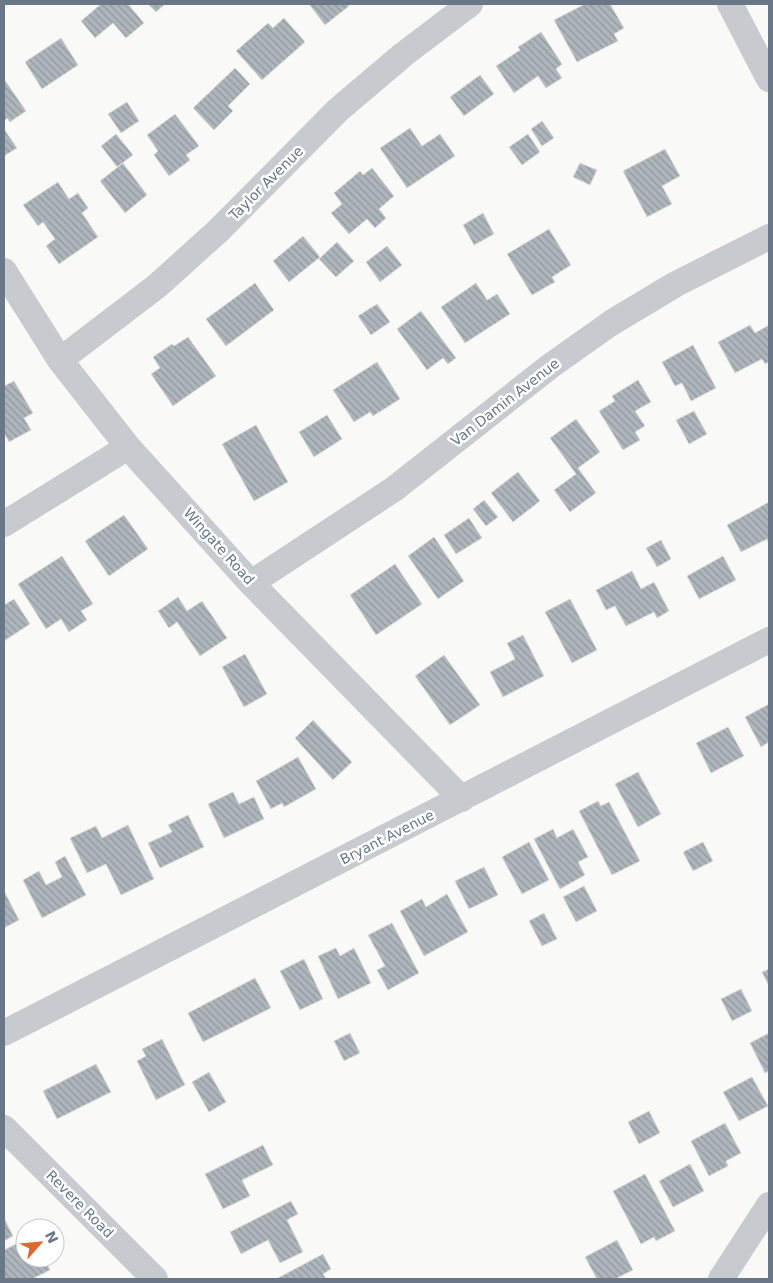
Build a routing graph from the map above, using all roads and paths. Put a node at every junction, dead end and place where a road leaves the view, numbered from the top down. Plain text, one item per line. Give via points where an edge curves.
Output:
1 (470, 4) edge
2 (730, 4) edge
3 (769, 80) edge
4 (769, 237) edge
5 (4, 271) edge
6 (60, 360) junction
7 (128, 447) junction
8 (4, 524) edge
9 (251, 583) junction
10 (769, 640) edge
11 (462, 799) junction
12 (4, 1033) edge
13 (4, 1128) edge
14 (769, 1207) edge
15 (155, 1279) edge
16 (721, 1279) edge

1 - 6 street, Taylor Avenue via 338,110 224,225 157,286
2 - 3 street
4 - 9 street, Van Damin Avenue via 676,284 611,323 549,367 394,489
5 - 6 street, Wingate Road
6 - 7 street, Wingate Road
7 - 8 street
7 - 9 street, Wingate Road
9 - 11 street, Wingate Road
10 - 11 street, Bryant Avenue
11 - 12 street, Bryant Avenue
13 - 15 street, Revere Road
14 - 16 street

